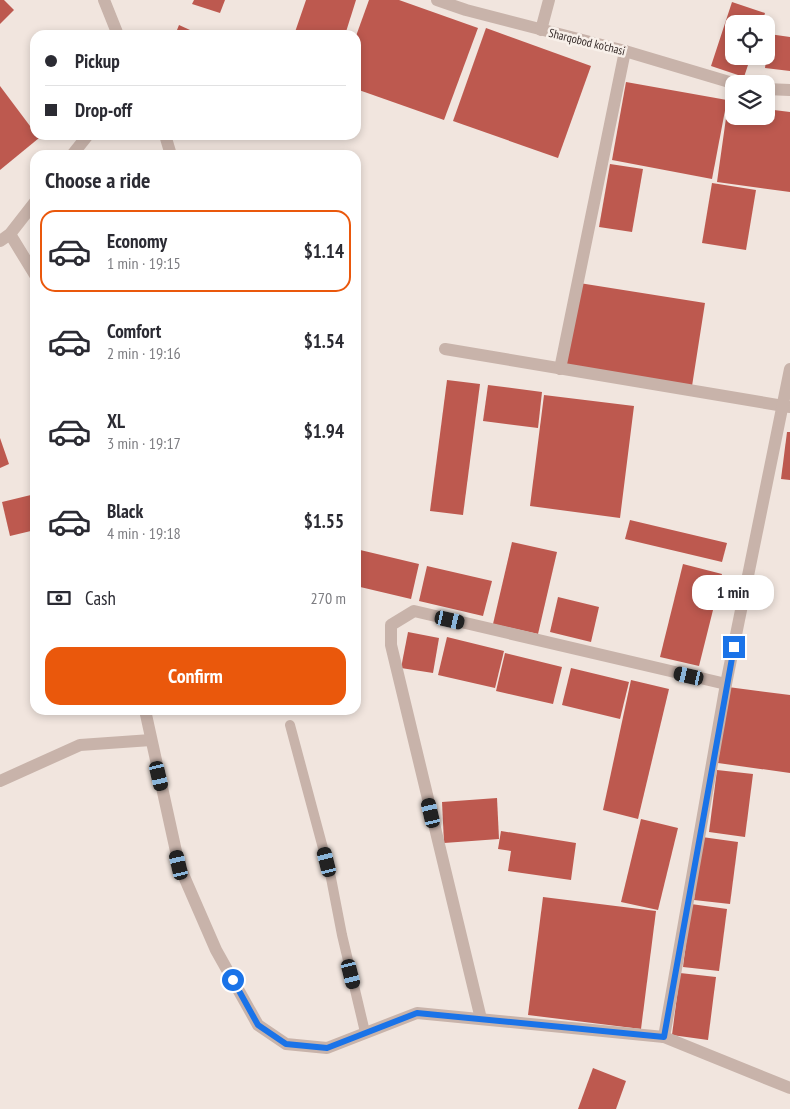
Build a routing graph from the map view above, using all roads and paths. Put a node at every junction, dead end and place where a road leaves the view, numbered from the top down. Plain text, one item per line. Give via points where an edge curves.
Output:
1 (104, 0) edge
2 (437, 0) edge
3 (549, 0) edge
4 (116, 30) edge
5 (542, 30) junction
6 (625, 51) junction
7 (725, 81) edge
8 (775, 89) edge
9 (790, 90) edge
10 (84, 140) edge
11 (76, 150) edge
12 (30, 208) edge
13 (5, 238) edge
14 (30, 269) edge
15 (445, 349) dead end
16 (560, 369) junction
17 (790, 369) edge
18 (787, 407) edge
19 (726, 684) junction
20 (146, 715) edge
21 (290, 725) dead end
22 (151, 740) junction
23 (0, 781) edge
24 (481, 1019) junction
25 (366, 1032) junction
26 (664, 1037) junction
27 (790, 1088) edge

1 - 4 street
2 - 5 street, Sharqobod ko'chasi
3 - 5 street
5 - 6 street, Sharqobod ko'chasi
6 - 7 street, Sharqobod ko'chasi
6 - 16 street
8 - 9 street
10 - 11 street
12 - 13 street
13 - 14 street
15 - 16 street
16 - 18 street
17 - 18 street
18 - 19 street
19 - 24 street via 414,611 391,625 391,644
19 - 26 street
20 - 22 street
21 - 25 lane via 331,878
22 - 23 street via 80,745
22 - 25 street via 179,865 216,950 258,1025 286,1044 327,1048
24 - 25 street via 417,1013
24 - 26 street
26 - 27 street

